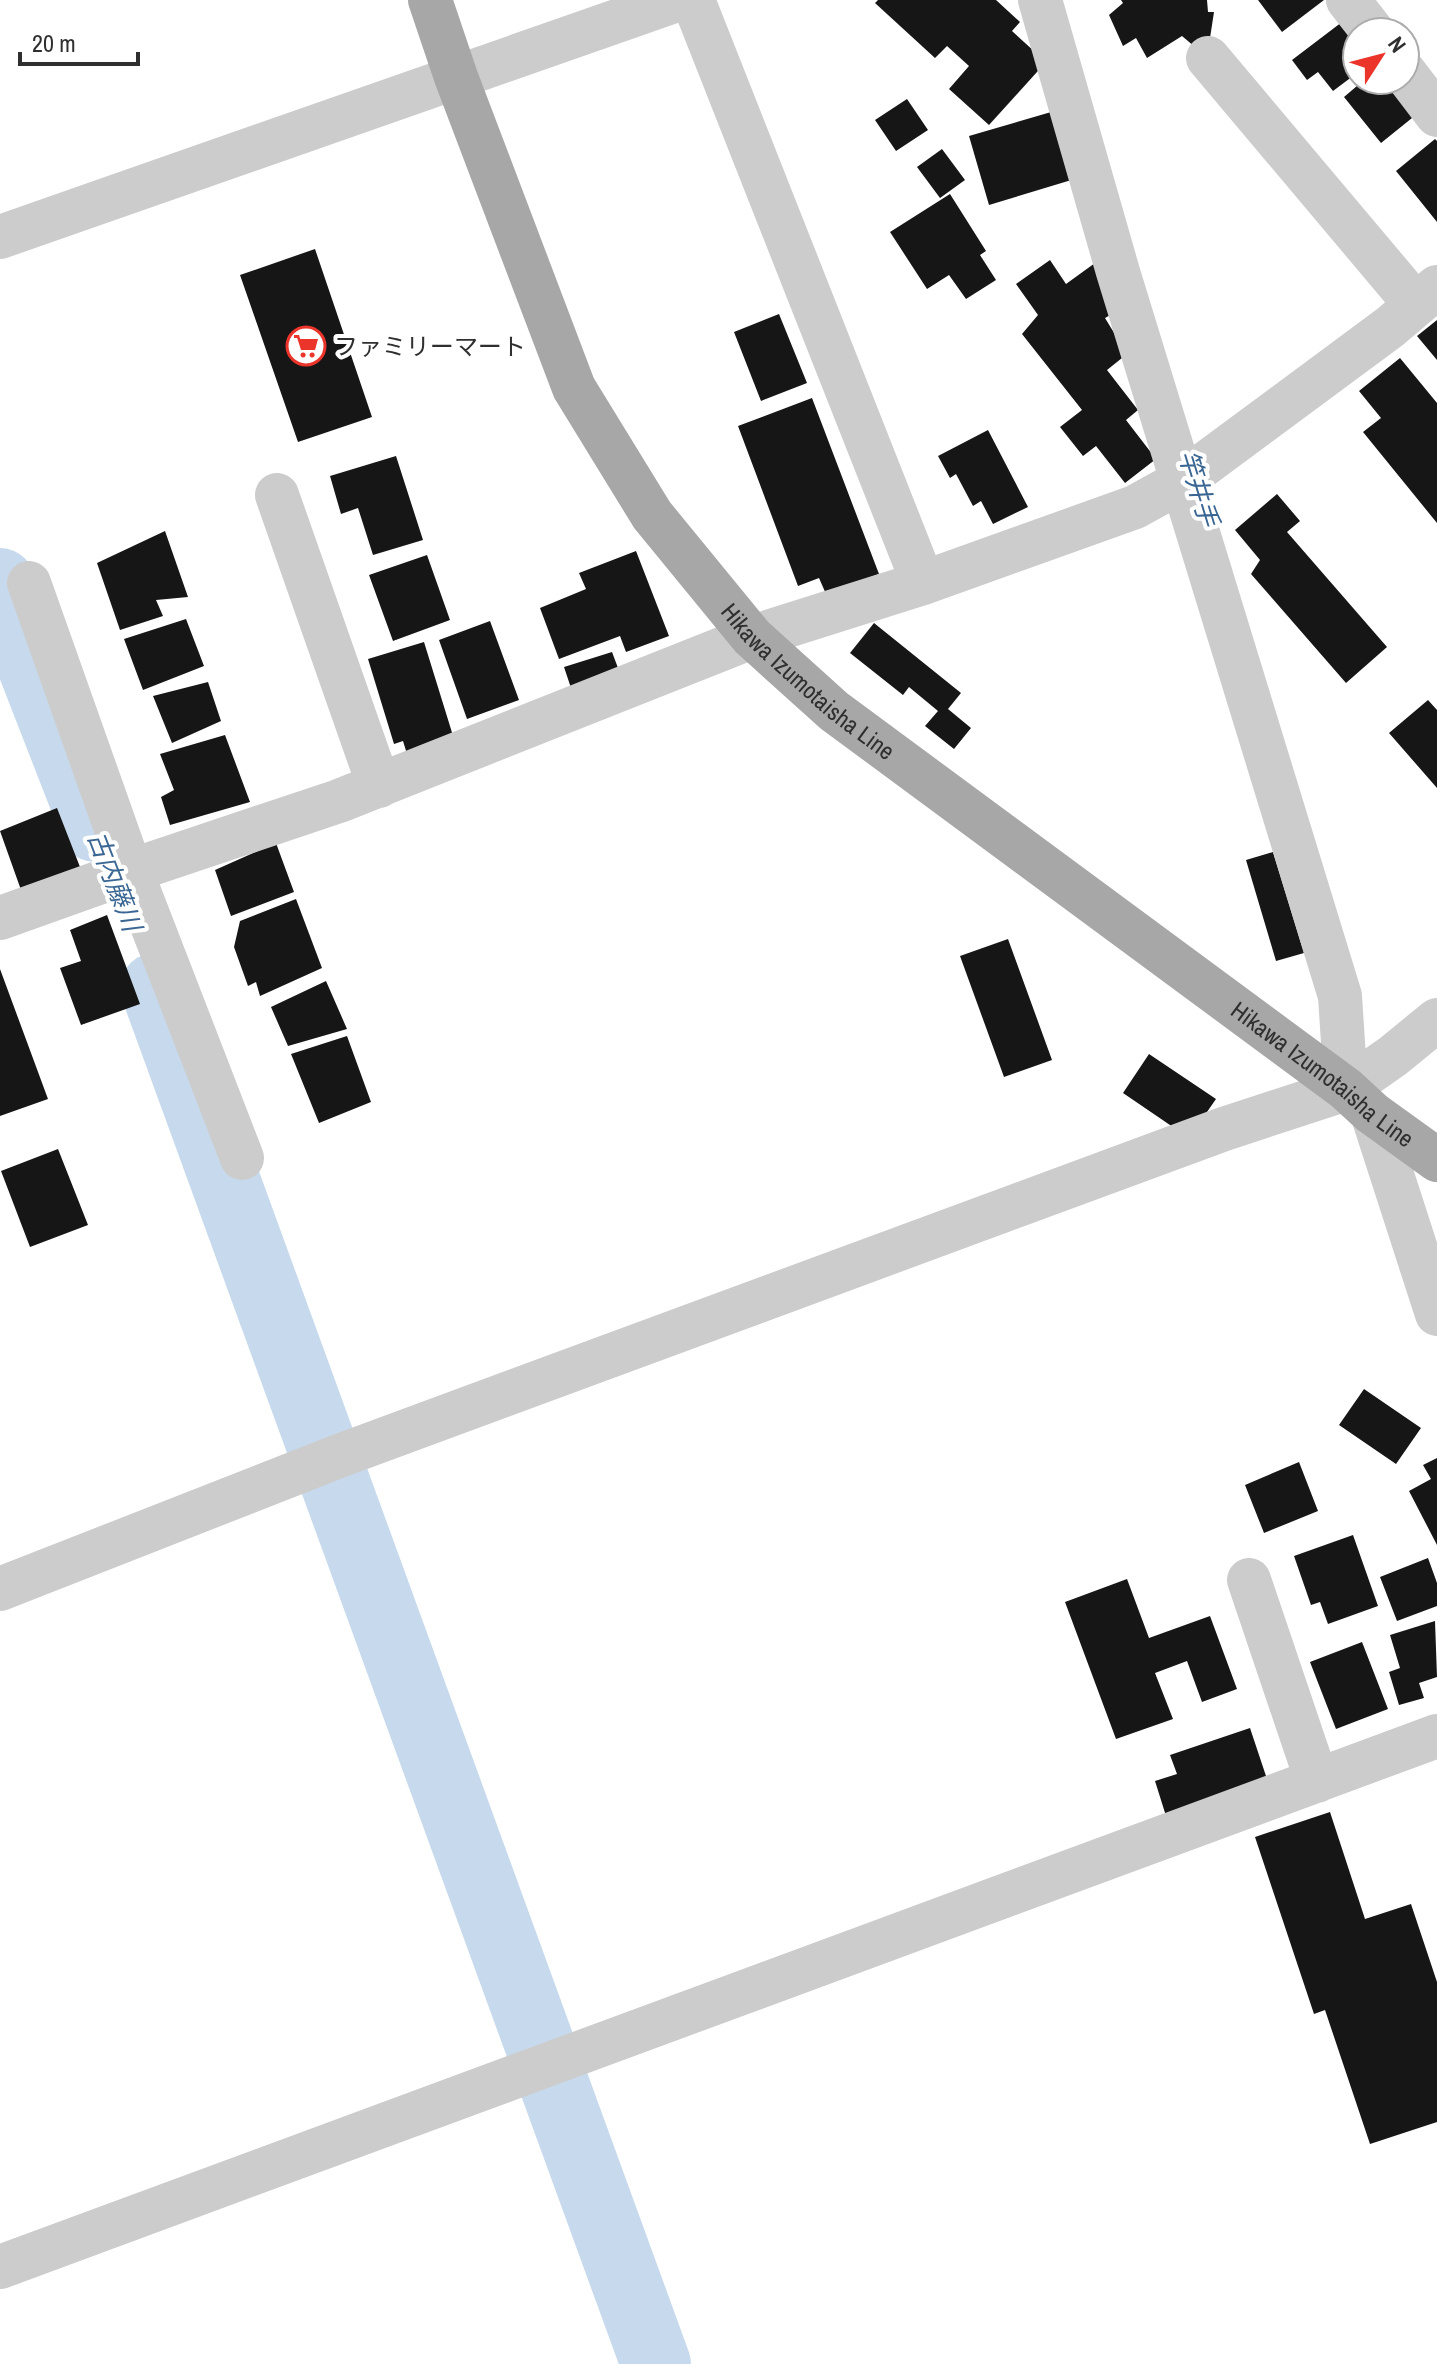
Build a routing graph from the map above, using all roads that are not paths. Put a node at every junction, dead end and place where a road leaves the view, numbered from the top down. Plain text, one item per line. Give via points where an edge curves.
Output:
1 (430, 0) edge
2 (677, 0) edge
3 (693, 0) edge
4 (1040, 0) edge
5 (1348, 0) edge
6 (1360, 16) edge
7 (1208, 58) dead end
8 (456, 77) junction
9 (1421, 94) edge
10 (1437, 115) edge
11 (0, 237) edge
12 (1426, 296) edge
13 (1182, 481) junction
14 (277, 495) dead end
15 (29, 583) dead end
16 (923, 583) junction
17 (752, 637) junction
18 (379, 786) junction
19 (131, 871) junction
20 (0, 918) edge
21 (1437, 1020) edge
22 (1359, 1101) junction
23 (242, 1158) dead end
24 (1437, 1160) edge
25 (1437, 1314) edge
26 (1249, 1580) dead end
27 (0, 1589) edge
28 (1437, 1736) edge
29 (1317, 1781) junction
30 (0, 2267) edge

1 - 8 main road, Hikawa Izumotaisha Line
2 - 8 street
3 - 16 street
4 - 13 street
5 - 6 street
7 - 12 street
8 - 11 street
8 - 17 main road, Hikawa Izumotaisha Line via 574,388 652,515
9 - 10 street
12 - 13 street
13 - 16 street via 1135,507
13 - 22 street via 1340,996
14 - 18 street
15 - 19 street
16 - 17 street
17 - 18 street
17 - 22 main road, Hikawa Izumotaisha Line via 834,711
18 - 19 street
19 - 20 street
19 - 23 street
21 - 22 street via 1393,1056
22 - 24 main road, Hikawa Izumotaisha Line
22 - 25 street
22 - 27 street via 1209,1134 384,1439
26 - 29 street
28 - 29 street
29 - 30 street

